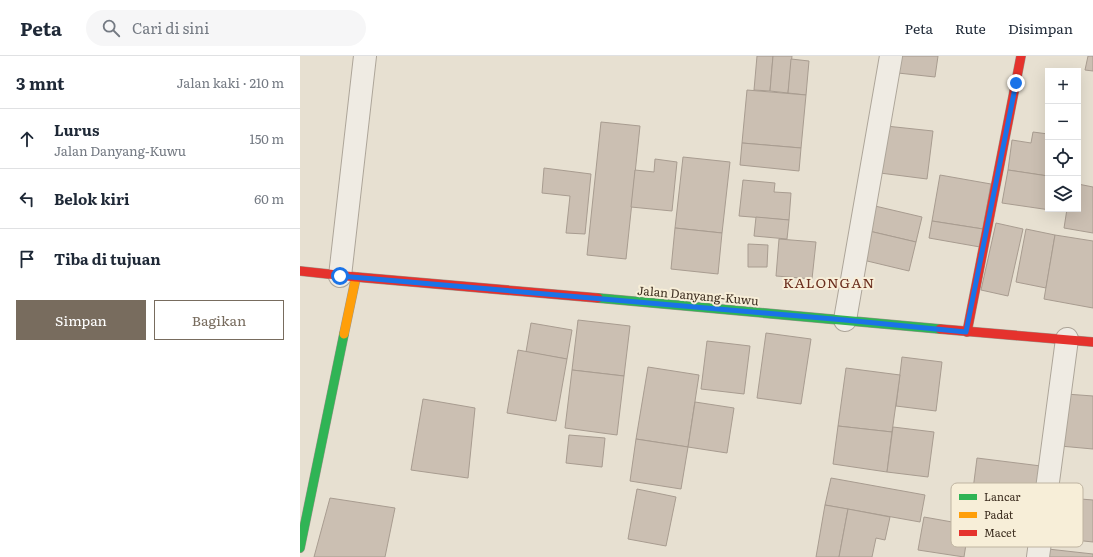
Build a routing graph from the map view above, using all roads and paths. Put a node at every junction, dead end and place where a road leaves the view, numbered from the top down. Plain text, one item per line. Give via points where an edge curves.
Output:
1 (365, 56) edge
2 (892, 56) edge
3 (1021, 56) edge
4 (300, 271) edge
5 (348, 276) junction
6 (845, 320) junction
7 (966, 332) junction
8 (1067, 339) junction
9 (1093, 342) edge
10 (1048, 483) edge
11 (1039, 547) edge
12 (300, 548) edge
13 (1038, 557) edge

1 - 5 street
2 - 6 street
3 - 7 main road
4 - 5 main road, Jalan Danyang-Kuwu
5 - 6 main road, Jalan Danyang-Kuwu
5 - 12 main road
6 - 7 main road, Jalan Danyang-Kuwu
7 - 8 main road, Jalan Danyang-Kuwu
8 - 9 main road, Jalan Danyang-Kuwu
8 - 10 street
11 - 13 street

